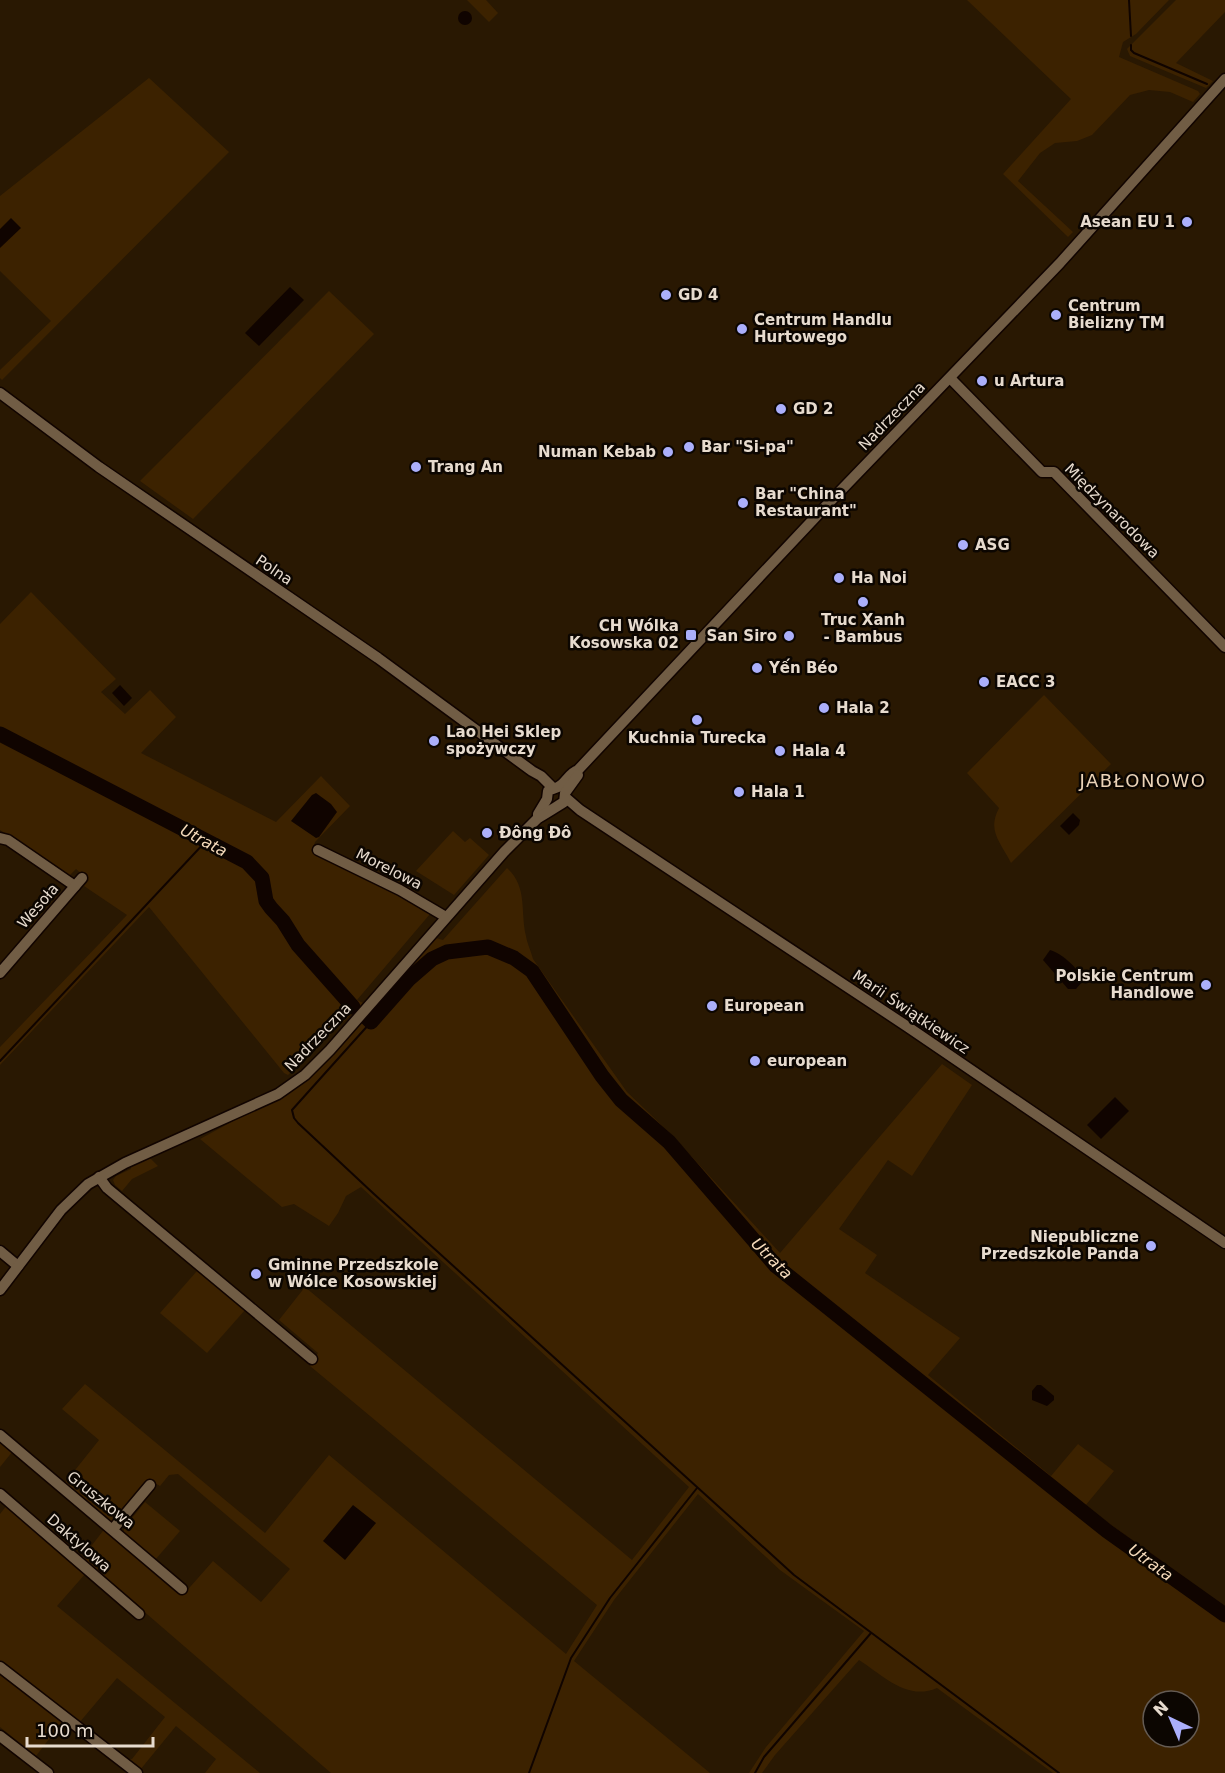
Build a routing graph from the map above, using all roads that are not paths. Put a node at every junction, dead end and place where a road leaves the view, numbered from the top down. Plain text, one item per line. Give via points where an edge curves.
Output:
1 (1225, 80) edge
2 (950, 378) junction
3 (0, 393) edge
4 (1225, 647) edge
5 (556, 796) junction
6 (0, 838) edge
7 (318, 850) dead end
8 (446, 917) junction
9 (0, 973) edge
10 (99, 1176) junction
11 (1225, 1243) edge
12 (0, 1251) edge
13 (18, 1266) junction
14 (0, 1290) edge
15 (312, 1359) dead end
16 (0, 1435) edge
17 (150, 1485) dead end
18 (0, 1494) edge
19 (113, 1529) junction
20 (182, 1589) dead end
21 (139, 1614) dead end
22 (0, 1667) edge
23 (0, 1736) edge
24 (133, 1772) edge
25 (48, 1773) edge

1 - 2 street, Nadrzeczna
2 - 4 street, Międzynarodowa via 1042,472 1054,472
2 - 5 street, Nadrzeczna via 573,771
3 - 5 street, Polna via 99,467 378,658 532,771
5 - 8 street, Nadrzeczna
5 - 11 street, Marii Świątkiewicz via 908,1027
6 - 9 street, Wesoła via 79,882
7 - 8 street, Morelowa
8 - 10 street, Nadrzeczna via 330,1050 296,1082 268,1099
10 - 13 street, Nadrzeczna via 69,1200
10 - 15 street via 107,1188
12 - 13 street
13 - 14 street, Nadrzeczna
16 - 19 street, Gruszkowa
17 - 19 street
18 - 21 street, Daktylowa
19 - 20 street, Gruszkowa
22 - 24 street
23 - 25 street

